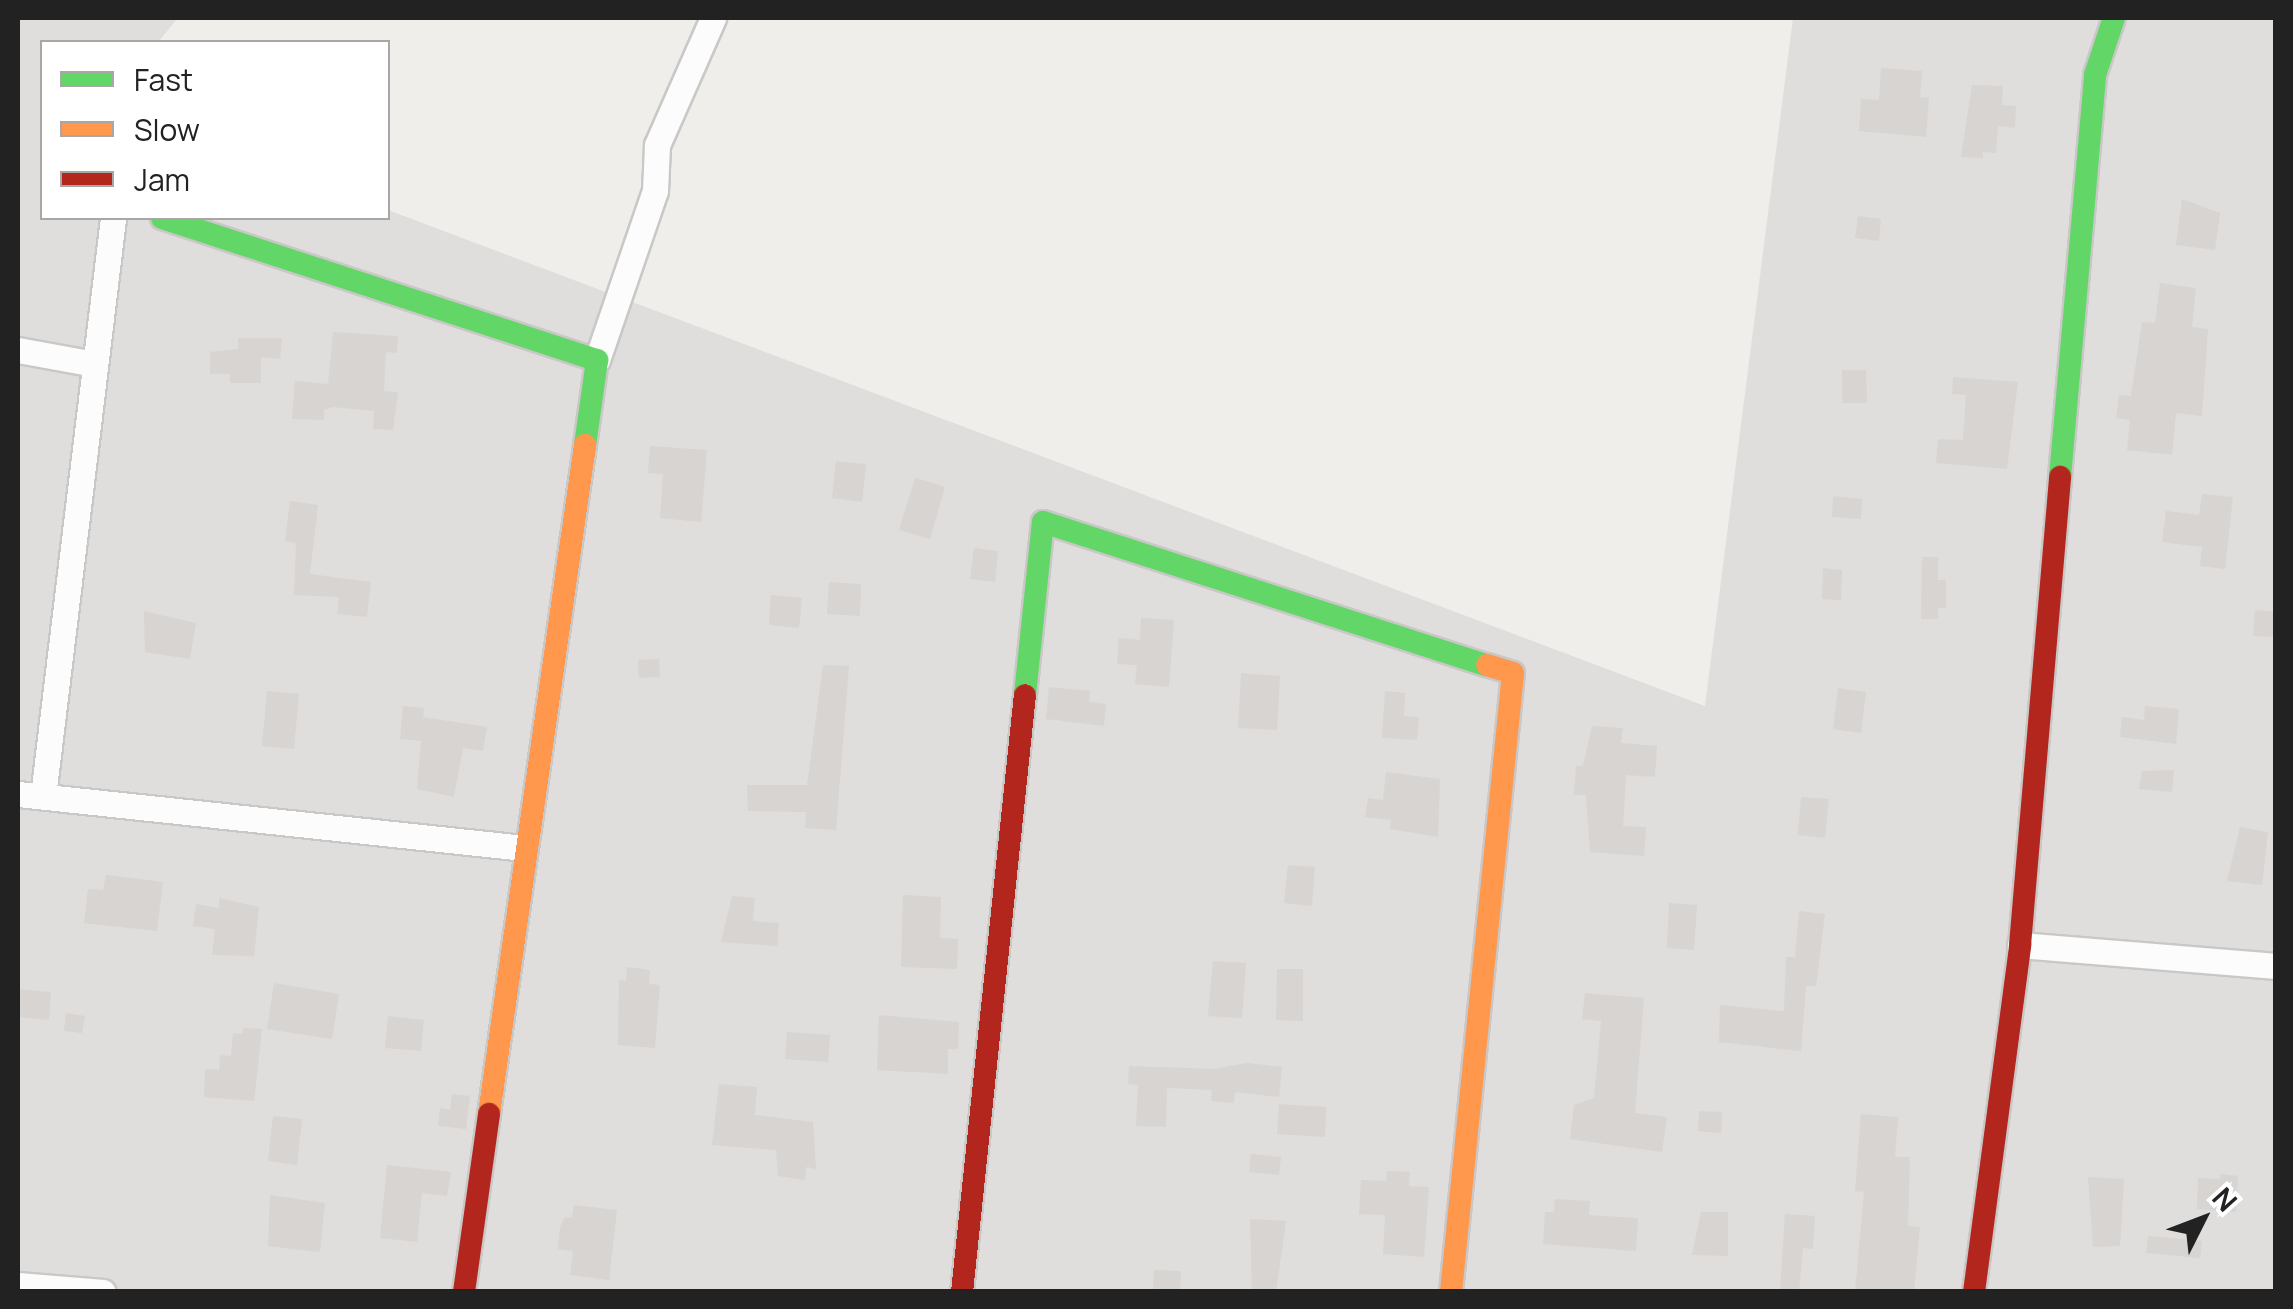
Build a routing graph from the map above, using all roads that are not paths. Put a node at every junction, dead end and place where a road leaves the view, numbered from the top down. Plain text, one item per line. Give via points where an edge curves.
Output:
1 (713, 18) edge
2 (2114, 18) edge
3 (112, 220) edge
4 (168, 220) edge
5 (18, 350) edge
6 (597, 360) junction
7 (95, 364) junction
8 (30, 795) edge
9 (524, 848) junction
10 (2020, 945) junction
11 (2276, 966) edge
12 (18, 1284) edge
13 (103, 1292) edge
14 (464, 1292) edge
15 (962, 1292) edge
16 (1450, 1292) edge
17 (1974, 1292) edge

1 - 6 street via 658,145 655,191
2 - 10 street via 2095,75
3 - 7 street
4 - 6 street
5 - 7 street
6 - 9 street
7 - 8 street
8 - 9 street
9 - 14 street
10 - 11 street
10 - 17 street
12 - 13 street
15 - 16 street via 1043,522 1512,672

